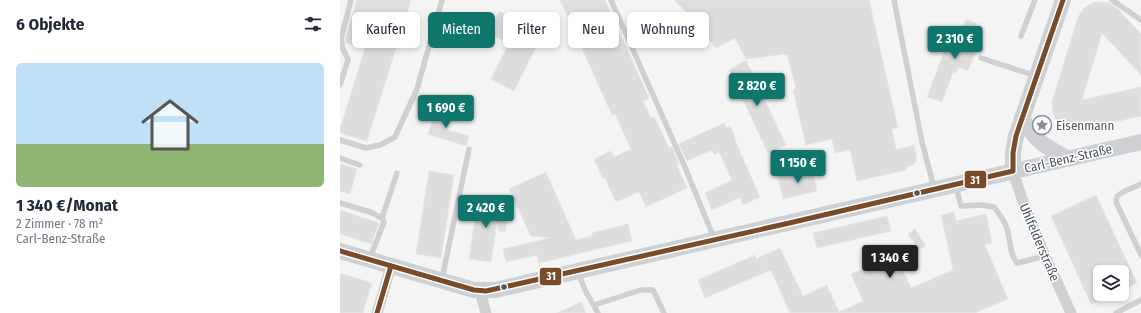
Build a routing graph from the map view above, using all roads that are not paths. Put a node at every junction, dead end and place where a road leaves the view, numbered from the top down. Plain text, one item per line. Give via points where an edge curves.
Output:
1 (351, 0) edge
2 (442, 0) edge
3 (611, 0) edge
4 (894, 0) edge
5 (1035, 0) edge
6 (1063, 0) edge
7 (1112, 0) edge
8 (1141, 20) edge
9 (1021, 36) dead end
10 (981, 58) dead end
11 (1036, 76) junction
12 (340, 85) edge
13 (1022, 118) junction
14 (340, 140) edge
15 (1141, 142) edge
16 (469, 149) dead end
17 (340, 158) edge
18 (1068, 158) junction
19 (360, 165) dead end
20 (1013, 171) junction
21 (397, 173) dead end
22 (955, 184) junction
23 (1141, 184) edge
24 (934, 189) junction
25 (340, 203) edge
26 (382, 218) junction
27 (715, 240) junction
28 (340, 251) edge
29 (1045, 256) junction
30 (1141, 256) edge
31 (369, 260) junction
32 (391, 266) junction
33 (577, 270) junction
34 (441, 281) junction
35 (480, 291) junction
36 (1141, 300) edge
37 (594, 305) junction
38 (377, 313) edge
39 (486, 313) edge
40 (598, 313) edge
41 (664, 313) edge
42 (1071, 313) edge
43 (1116, 313) edge

1 - 12 lane via 341,39 348,60
2 - 14 lane via 417,88 395,137 380,145 366,148
3 - 27 lane
4 - 24 lane via 922,142
5 - 9 lane
6 - 11 main road
7 - 8 lane
10 - 11 lane
11 - 13 main road
13 - 18 main road via 1041,143
13 - 20 main road via 1013,153
15 - 18 main road, Carl-Benz-Straße
16 - 34 lane
17 - 19 lane
18 - 20 main road, Carl-Benz-Straße
20 - 22 main road, Carl-Benz-Straße
20 - 29 street, Uhlfelderstraße
21 - 26 lane
22 - 24 main road, Carl-Benz-Straße
22 - 29 lane via 960,206 994,207 1007,227 1012,254 1017,263
23 - 30 lane via 1117,196 1116,202
24 - 27 main road, Carl-Benz-Straße
25 - 26 lane
26 - 31 lane via 384,222
27 - 33 main road, Carl-Benz-Straße
28 - 31 main road
29 - 42 street, Uhlfelderstraße
31 - 32 main road
32 - 34 main road
32 - 38 street
33 - 35 main road, Carl-Benz-Straße via 495,290
33 - 37 lane
34 - 35 main road
35 - 39 street
36 - 43 lane
37 - 40 lane
37 - 41 lane via 641,290 653,290

